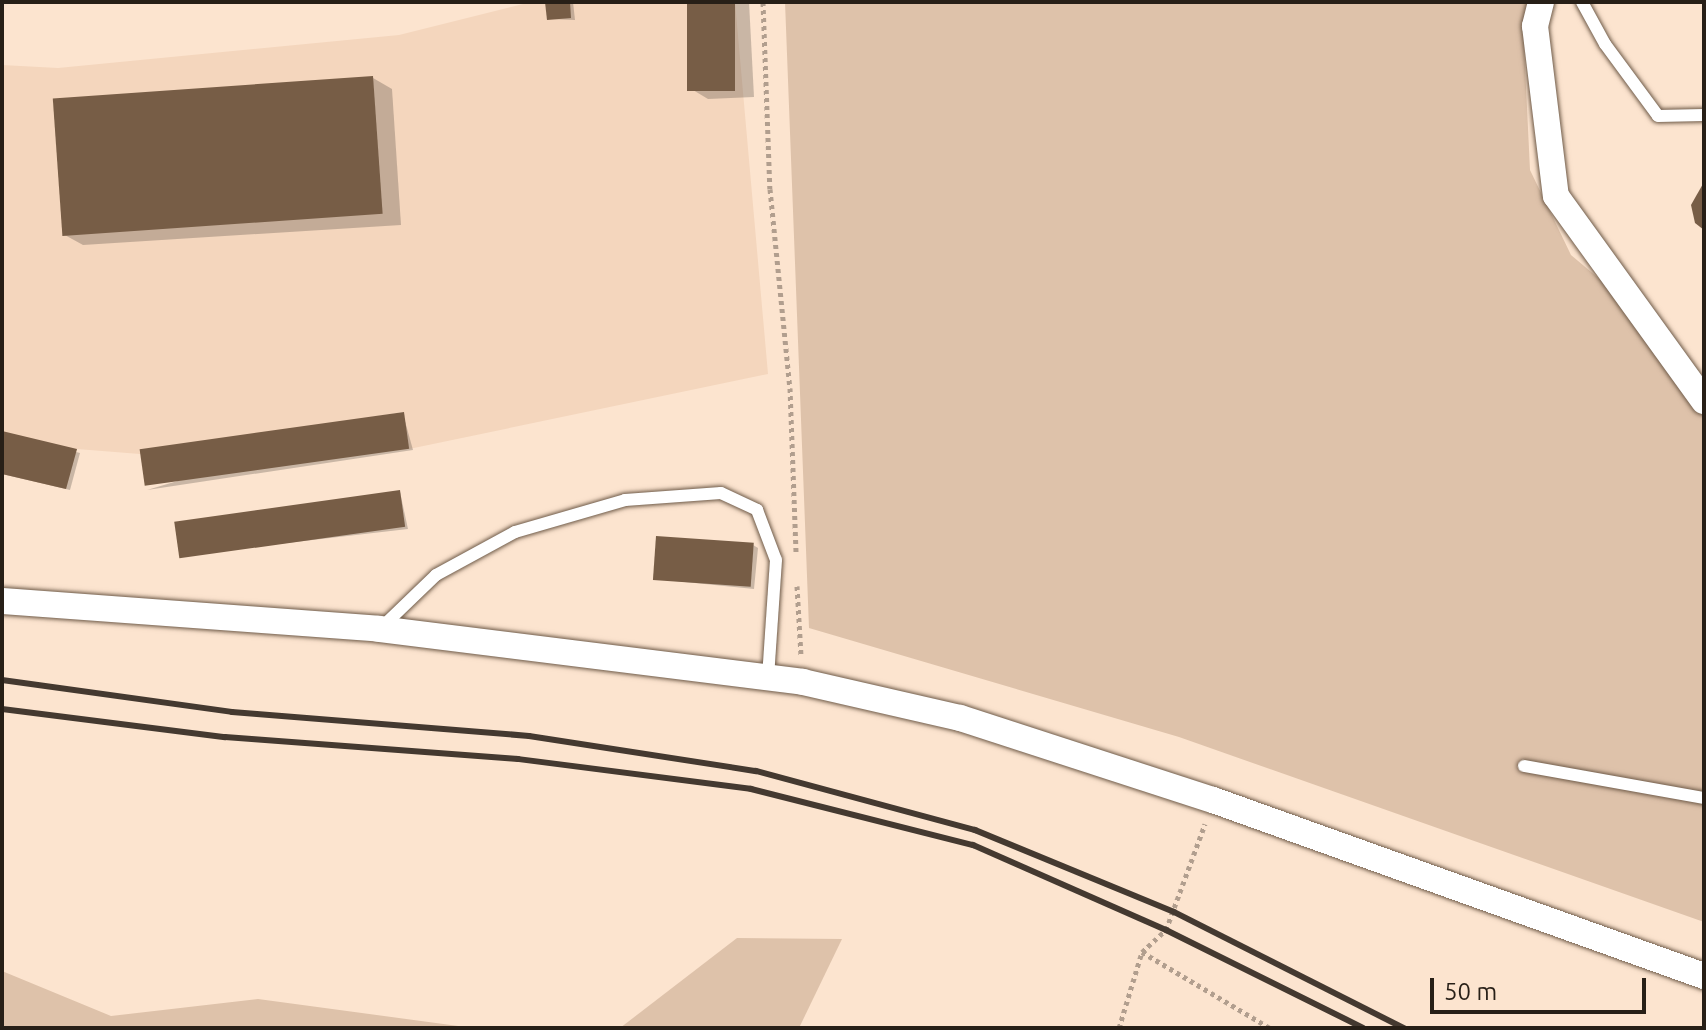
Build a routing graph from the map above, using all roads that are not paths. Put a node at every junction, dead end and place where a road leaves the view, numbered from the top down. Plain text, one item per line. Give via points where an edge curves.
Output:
1 (1541, 2) edge
2 (1582, 2) edge
3 (1704, 115) edge
4 (1704, 401) edge
5 (2, 601) edge
6 (379, 629) junction
7 (768, 678) junction
8 (1524, 766) dead end
9 (1704, 798) edge
10 (1704, 976) edge

1 - 4 street via 1535,26 1556,196
2 - 3 lane via 1605,44 1658,116
5 - 6 street
6 - 7 street
6 - 7 lane via 436,575 515,532 625,500 721,493 757,510 776,560
7 - 10 street via 960,718 1213,800
8 - 9 lane

